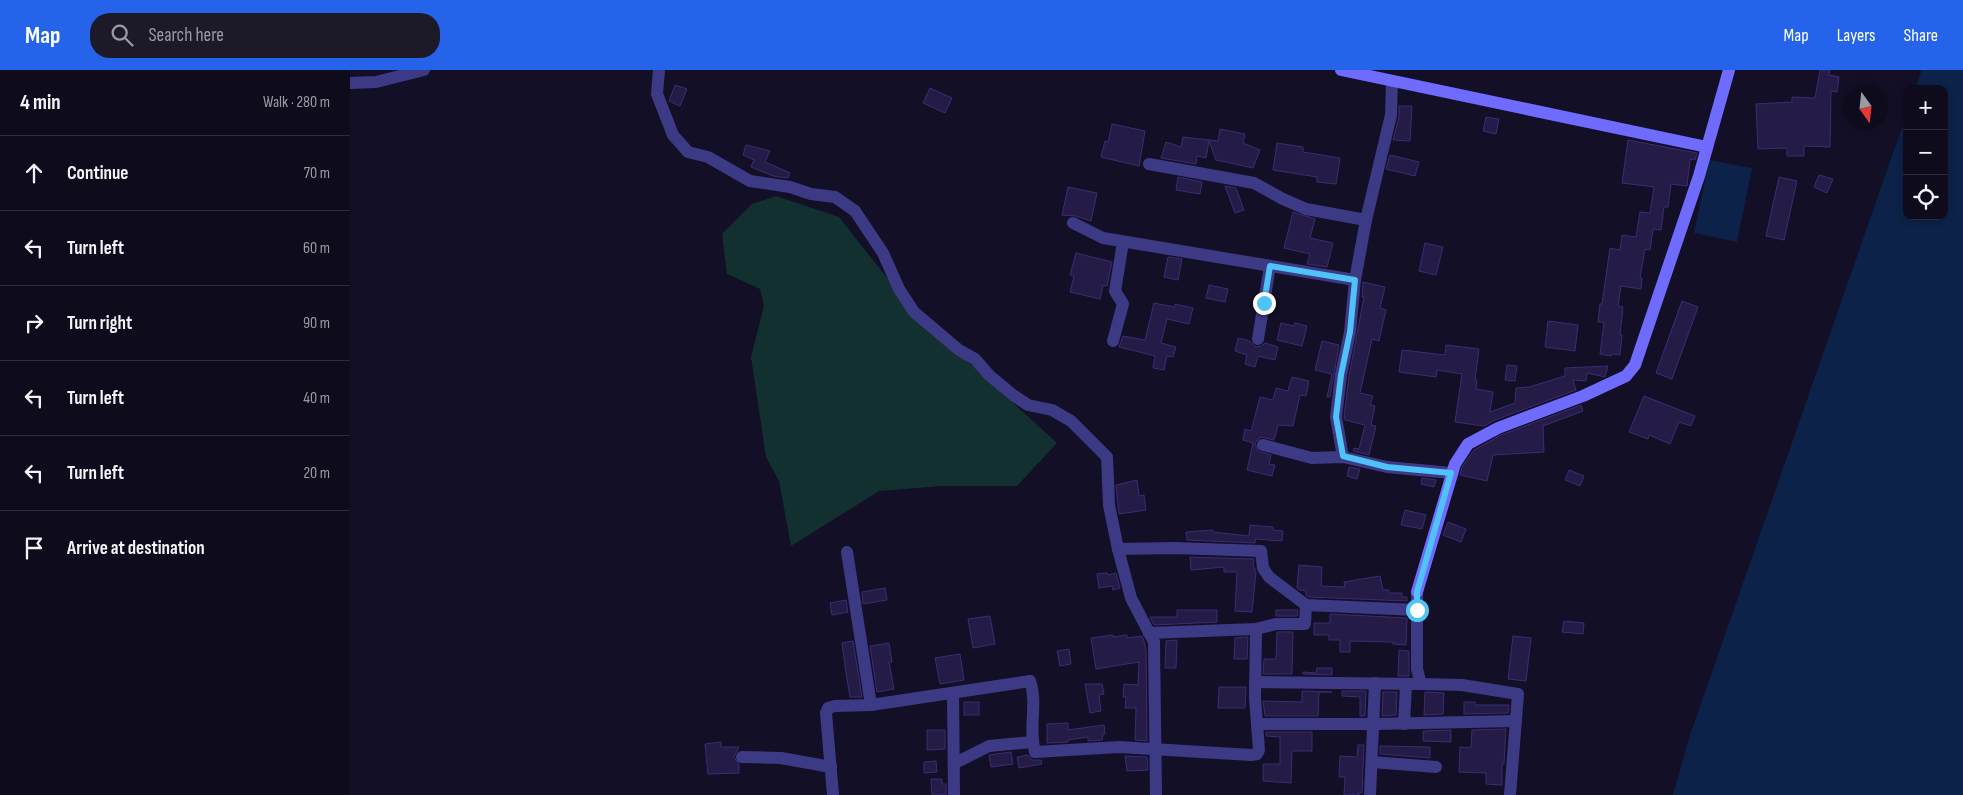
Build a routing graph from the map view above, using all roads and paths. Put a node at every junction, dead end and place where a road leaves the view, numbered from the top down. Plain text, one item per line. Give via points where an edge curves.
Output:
1 (424, 70) edge
2 (659, 70) edge
3 (1341, 70) edge
4 (1729, 70) edge
5 (1392, 81) junction
6 (350, 83) edge
7 (1707, 147) junction
8 (1149, 164) dead end
9 (1366, 220) junction
10 (1073, 223) dead end
11 (1123, 242) junction
12 (1270, 266) junction
13 (1355, 280) junction
14 (1258, 340) dead end
15 (1113, 341) dead end
16 (1263, 445) dead end
17 (1343, 456) junction
18 (1451, 473) junction
19 (1118, 549) junction
20 (847, 552) dead end
21 (1306, 605) junction
22 (1417, 610) junction
23 (1256, 629) junction
24 (1149, 633) junction
25 (1255, 682) junction
26 (1375, 683) junction
27 (1406, 684) junction
28 (1421, 684) junction
29 (953, 693) junction
30 (871, 705) junction
31 (1516, 721) junction
32 (1257, 724) junction
33 (1374, 724) junction
34 (1404, 724) junction
35 (1032, 742) junction
36 (1156, 748) junction
37 (742, 757) dead end
38 (1372, 762) junction
39 (955, 763) junction
40 (831, 767) junction
41 (1436, 767) dead end
42 (833, 795) edge
43 (954, 795) edge
44 (1156, 795) edge
45 (1370, 795) edge
46 (1510, 795) edge

1 - 6 street via 376,82
2 - 19 street via 657,94 673,135 688,152 708,156 750,181 835,197 855,211 883,253 898,289 914,312 959,350 975,359 1013,395 1028,405 1052,410 1071,421 1107,457 1109,506
3 - 5 street
4 - 7 street
5 - 7 street
5 - 9 street via 1391,115
7 - 18 street via 1635,365 1626,376 1498,428 1468,444
8 - 9 street via 1254,183 1306,209
9 - 13 street
10 - 11 street via 1103,238
11 - 12 street
11 - 15 street via 1115,291 1123,304
12 - 13 street
12 - 14 street
13 - 17 street via 1336,417
16 - 17 street via 1312,458
17 - 18 street via 1387,467
18 - 22 street via 1417,592
19 - 21 street via 1261,551 1263,568 1269,577
19 - 24 street via 1131,598
20 - 30 street
21 - 22 street
21 - 23 street via 1305,624 1276,624
22 - 28 street via 1417,669
23 - 24 street
23 - 25 street
24 - 36 street via 1154,642
25 - 26 street
25 - 32 street
26 - 27 street
26 - 33 street
27 - 28 street
27 - 34 street
28 - 31 street via 1462,685 1518,694
29 - 30 street
29 - 35 street via 1030,681 1034,692
29 - 39 street
30 - 40 street via 828,708
31 - 34 street
31 - 46 street
32 - 33 street
32 - 36 street via 1256,754
33 - 34 street
33 - 38 street
35 - 36 street via 1036,752
35 - 39 street via 989,746
36 - 44 street
37 - 40 street via 781,758
38 - 41 street
38 - 45 street
39 - 43 street
40 - 42 street

